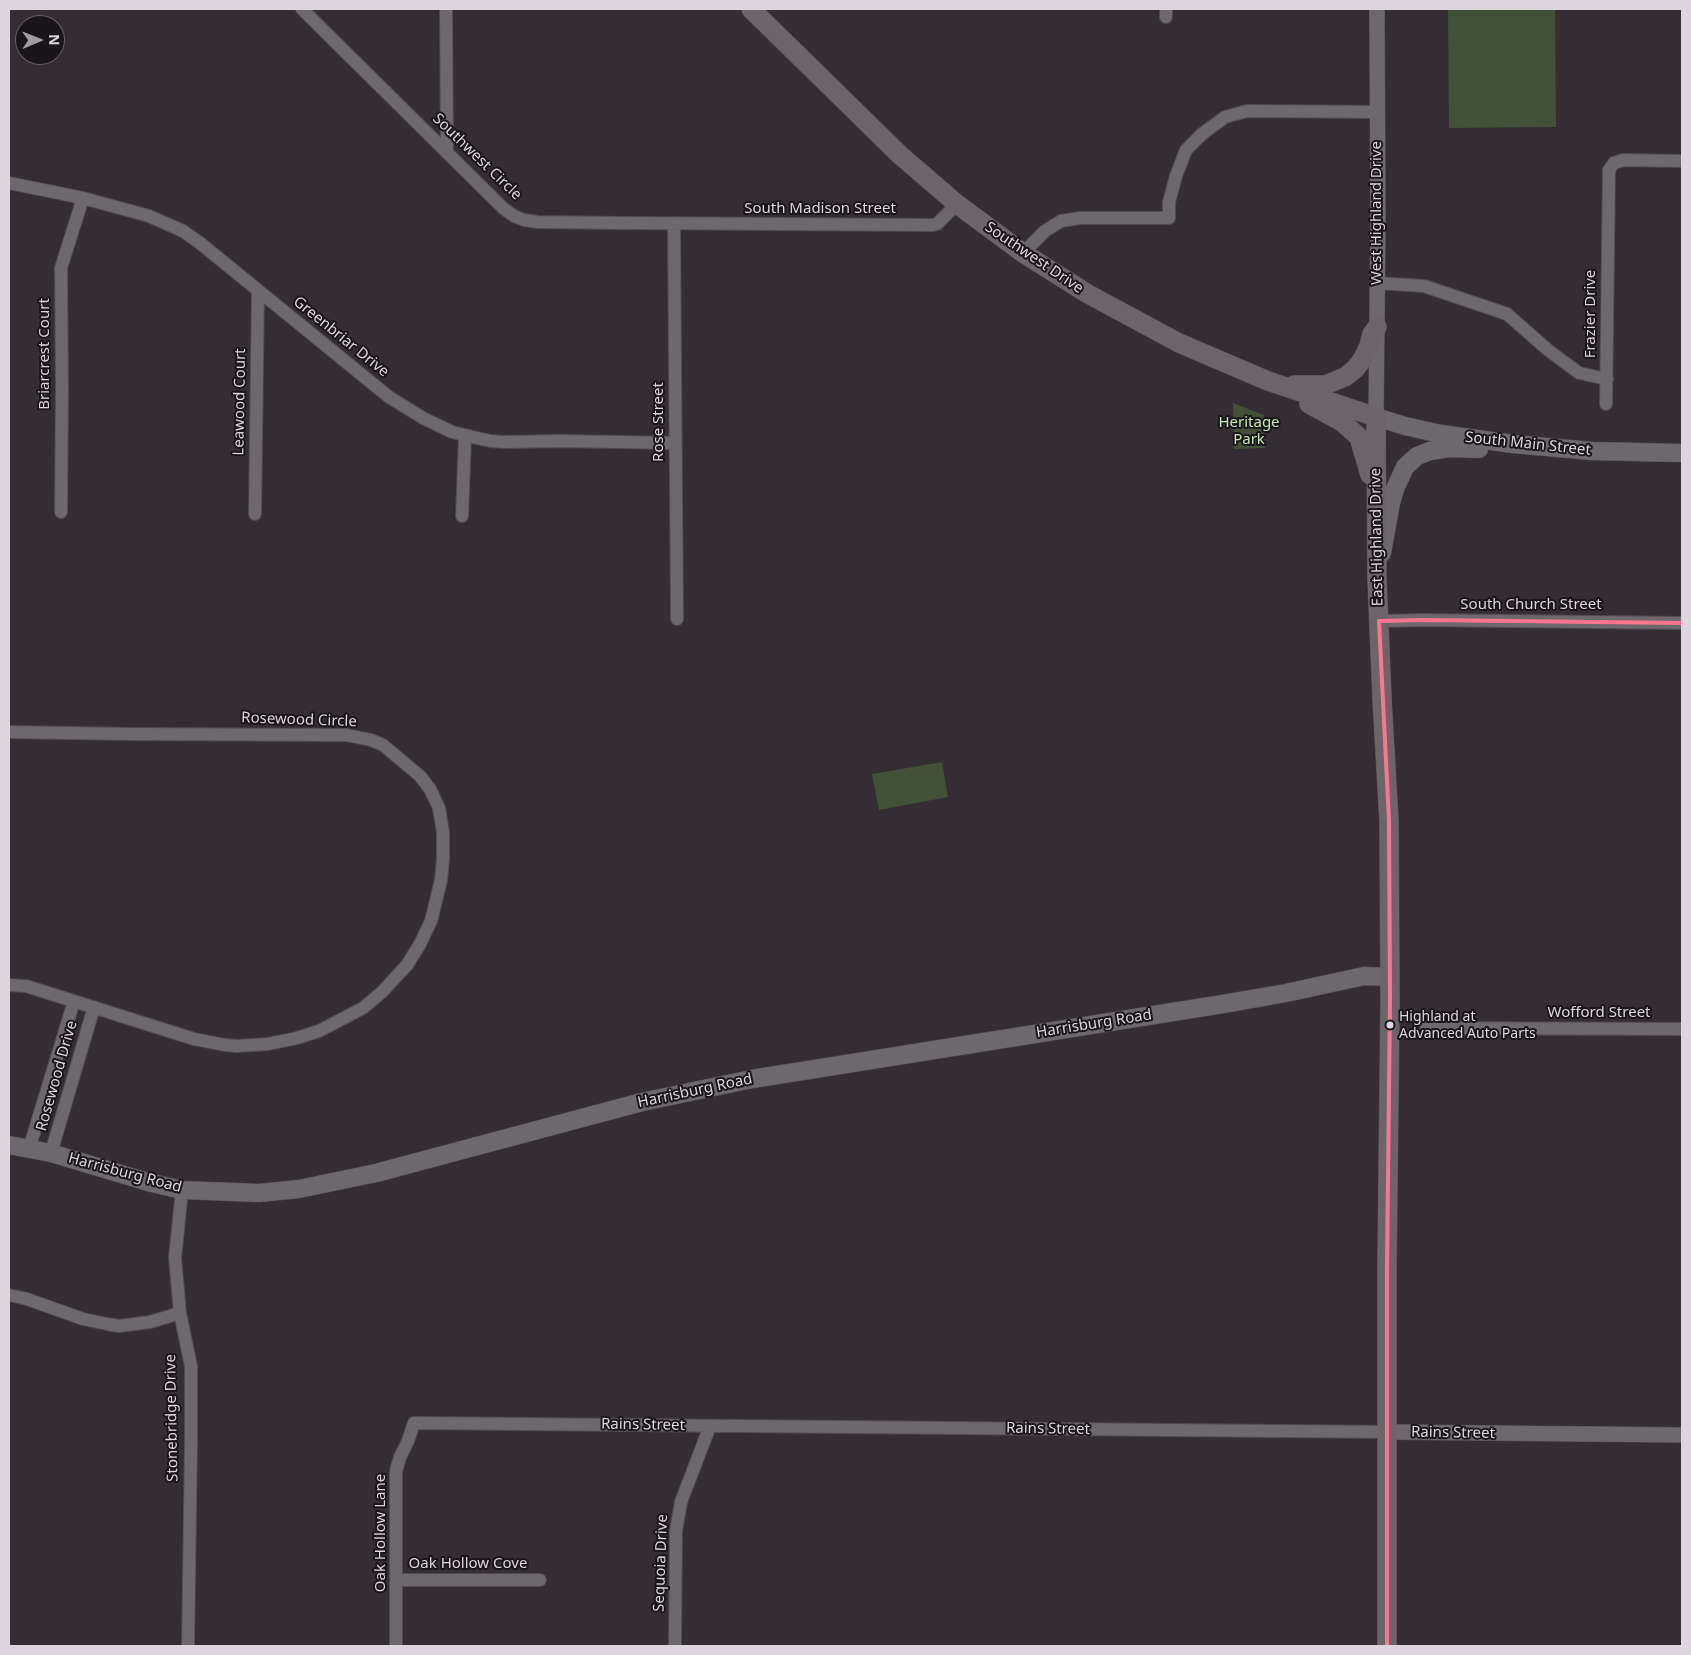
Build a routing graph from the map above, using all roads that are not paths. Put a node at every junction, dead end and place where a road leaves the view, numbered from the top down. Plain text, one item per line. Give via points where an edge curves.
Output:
1 (302, 9) edge
2 (446, 9) edge
3 (751, 9) edge
4 (1376, 9) edge
5 (1378, 112) junction
6 (447, 153) junction
7 (1682, 161) edge
8 (9, 183) edge
9 (83, 198) junction
10 (957, 204) junction
11 (674, 224) junction
12 (1023, 253) junction
13 (1377, 283) junction
14 (258, 291) junction
15 (1377, 327) junction
16 (1607, 379) junction
17 (1281, 385) junction
18 (1606, 404) dead end
19 (1376, 417) junction
20 (465, 436) junction
21 (675, 443) junction
22 (1592, 451) junction
23 (1682, 452) edge
24 (1376, 495) junction
25 (61, 512) dead end
26 (255, 514) dead end
27 (462, 516) dead end
28 (1377, 578) junction
29 (677, 619) dead end
30 (1379, 621) junction
31 (1682, 623) edge
32 (9, 732) edge
33 (1390, 977) junction
34 (9, 985) edge
35 (74, 1001) junction
36 (94, 1007) junction
37 (1426, 1028) dead end
38 (1682, 1029) edge
39 (9, 1145) edge
40 (29, 1148) junction
41 (51, 1153) junction
42 (182, 1190) junction
43 (9, 1295) edge
44 (180, 1313) junction
45 (414, 1423) joint
46 (710, 1426) junction
47 (1387, 1432) junction
48 (1682, 1435) edge
49 (396, 1580) junction
50 (540, 1580) dead end
51 (188, 1646) edge
52 (396, 1646) edge
53 (675, 1646) edge
54 (1387, 1646) edge

1 - 6 street, Southwest Circle
2 - 6 street
3 - 10 main road, Southwest Drive via 900,155
4 - 5 street, West Highland Drive
5 - 12 street via 1247,111 1225,117 1186,150 1169,202 1169,218 1061,221 1045,231
5 - 13 street, West Highland Drive
6 - 11 street, Southwest Circle via 502,208 524,220
7 - 16 street, Frazier Drive via 1624,160 1609,170
8 - 9 street, Greenbriar Drive
9 - 14 street, Greenbriar Drive via 149,216 183,231
9 - 25 street, Briarcrest Court via 61,268
10 - 11 street, South Madison Street via 933,225
10 - 12 main road, Southwest Drive
11 - 21 street, Rose Street
12 - 17 main road, Southwest Drive via 1088,294 1179,343
13 - 15 street, West Highland Drive
13 - 16 street, Frazier Drive via 1424,286 1507,314 1579,374
14 - 20 street, Greenbriar Drive via 402,406
14 - 26 street, Leawood Court
15 - 17 main road via 1362,360 1345,377 1325,385
15 - 19 street, West Highland Drive
16 - 18 street, Frazier Drive
17 - 19 main road, Southwest Drive
17 - 24 main road via 1342,422 1359,437
19 - 22 main road, South Main Street via 1441,434
19 - 24 main road, East Highland Drive
20 - 21 street, Greenbriar Drive via 505,442
20 - 27 street
21 - 29 street, Rose Street
22 - 23 main road, South Main Street
22 - 28 main road via 1450,448 1417,456 1405,467 1395,489
24 - 28 main road, East Highland Drive
28 - 30 main road, East Highland Drive
30 - 31 street, South Church Street
30 - 33 main road, East Highland Drive via 1389,821
32 - 36 street, Rosewood Circle via 346,735 383,745 420,776 439,808 443,859 431,920 407,965 363,1008 319,1031 297,1038 237,1046 194,1038
33 - 42 main road, Harrisburg Road via 1364,976 1223,1004 742,1080 642,1102 376,1173 307,1188 259,1193
33 - 47 main road, East Highland Drive
34 - 35 street, Rosewood Circle via 26,986
35 - 36 street, Rosewood Circle
35 - 40 street, Rosewood Drive
36 - 41 street, Rosewood Drive
37 - 38 street, Wofford Street
39 - 40 main road, Harrisburg Road
40 - 41 main road, Harrisburg Road
41 - 42 main road, Harrisburg Road
42 - 44 street, Stonebridge Drive via 175,1258
43 - 44 street via 82,1319 119,1326 150,1322
44 - 51 street, Stonebridge Drive via 190,1366
45 - 46 street, Rains Street
45 - 49 street, Oak Hollow Lane via 396,1470
46 - 47 street, Rains Street
46 - 53 street, Sequoia Drive via 681,1502 676,1531
47 - 48 street, Rains Street
47 - 54 main road, East Highland Drive
49 - 50 street, Oak Hollow Cove
49 - 52 street, Oak Hollow Lane

